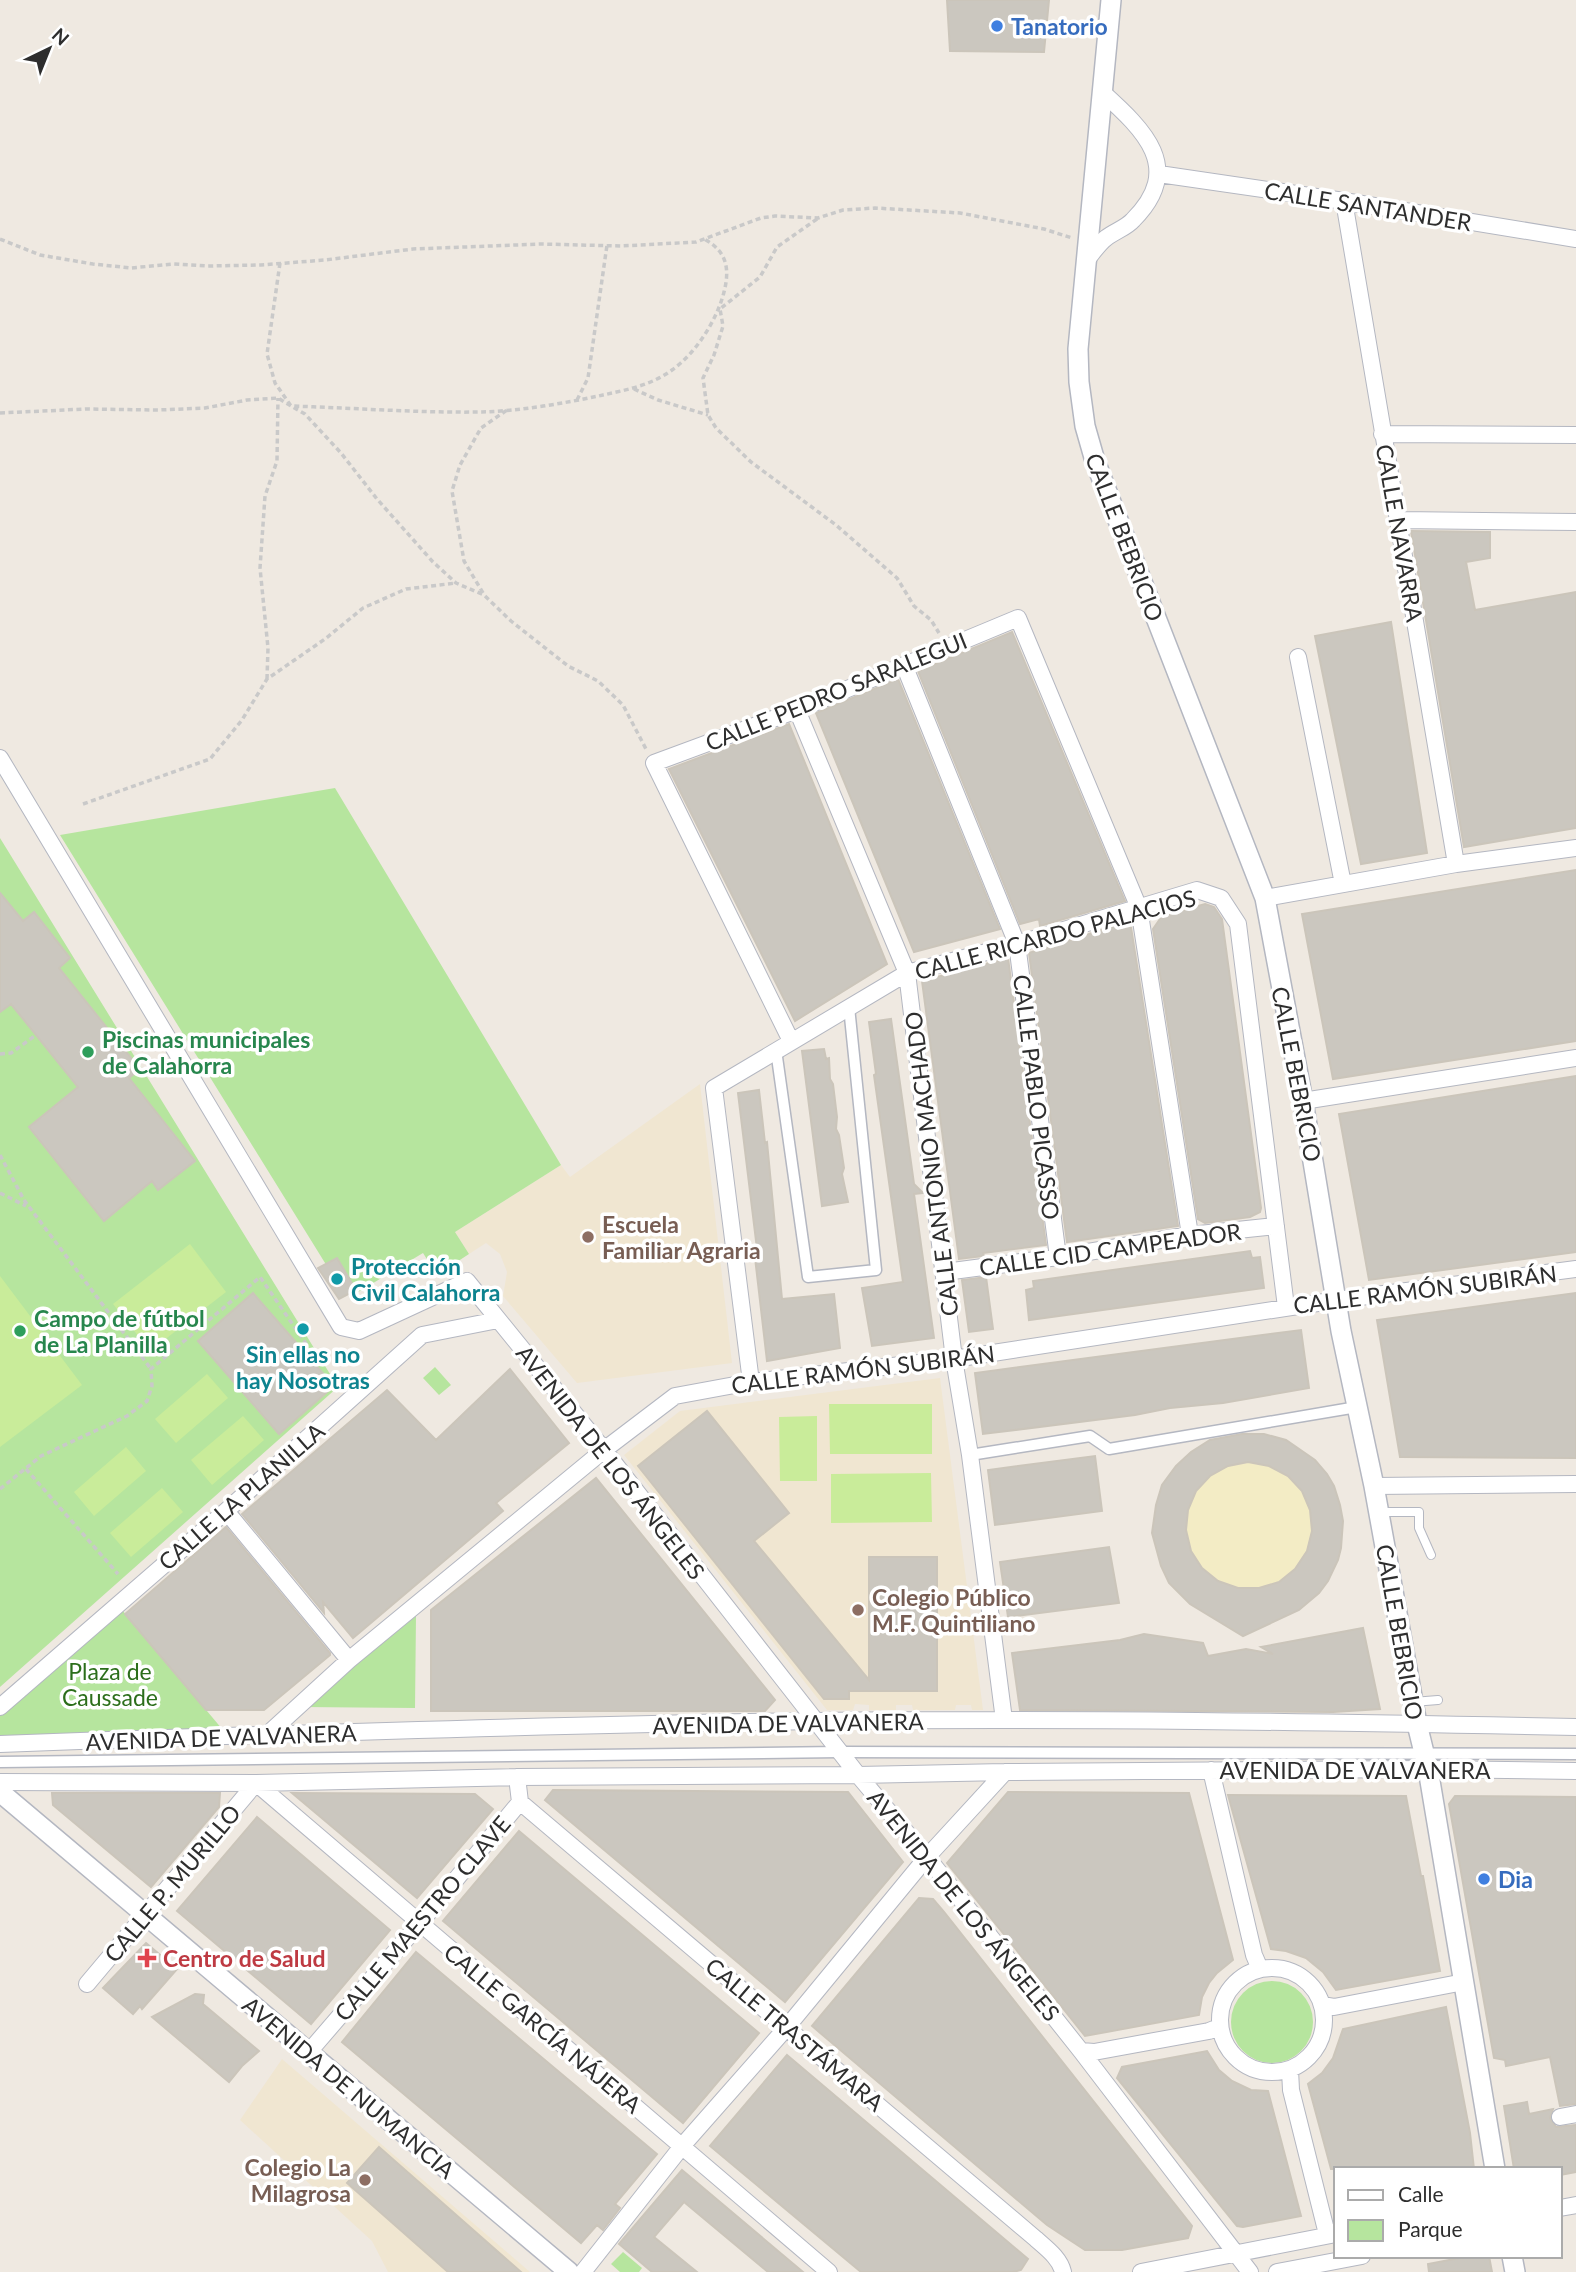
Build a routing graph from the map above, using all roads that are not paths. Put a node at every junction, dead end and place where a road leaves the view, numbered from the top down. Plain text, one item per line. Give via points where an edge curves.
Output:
1 (1111, 0) edge
2 (1102, 92) junction
3 (1159, 174) junction
4 (1344, 201) junction
5 (1576, 239) edge
6 (1085, 262) junction
7 (1382, 434) junction
8 (1576, 435) edge
9 (1399, 520) junction
10 (1576, 522) edge
11 (1298, 657) dead end
12 (904, 665) junction
13 (797, 710) junction
14 (0, 758) edge
15 (1576, 848) edge
16 (1457, 864) junction
17 (1343, 884) junction
18 (1265, 898) junction
19 (1139, 908) junction
20 (1017, 944) junction
21 (907, 973) junction
22 (849, 1007) junction
23 (791, 1041) junction
24 (776, 1050) junction
25 (1576, 1058) edge
26 (1303, 1101) junction
27 (1276, 1226) junction
28 (1190, 1235) junction
29 (1058, 1257) junction
30 (1576, 1269) edge
31 (944, 1272) junction
32 (1337, 1300) junction
33 (1286, 1307) junction
34 (498, 1320) junction
35 (954, 1359) junction
36 (751, 1382) junction
37 (1357, 1407) junction
38 (604, 1450) junction
39 (970, 1455) junction
40 (1576, 1485) edge
41 (1374, 1486) junction
42 (226, 1511) junction
43 (1379, 1512) junction
44 (1431, 1555) dead end
45 (349, 1660) junction
46 (1438, 1700) dead end
47 (1413, 1702) junction
48 (0, 1707) edge
49 (1004, 1720) junction
50 (815, 1721) junction
51 (1417, 1724) junction
52 (1576, 1727) edge
53 (268, 1734) junction
54 (0, 1744) edge
55 (840, 1752) junction
56 (1576, 1754) edge
57 (1426, 1761) junction
58 (0, 1762) edge
59 (1211, 1770) junction
60 (1576, 1771) edge
61 (1005, 1772) junction
62 (858, 1775) junction
63 (517, 1777) junction
64 (0, 1782) edge
65 (256, 1783) junction
66 (0, 1793) edge
67 (520, 1802) junction
68 (928, 1857) junction
69 (145, 1914) junction
70 (419, 1924) junction
71 (1260, 1969) junction
72 (1464, 1982) junction
73 (87, 1984) dead end
74 (1322, 2005) junction
75 (787, 2027) junction
76 (1219, 2027) junction
77 (1081, 2051) junction
78 (309, 2053) junction
79 (1290, 2070) junction
80 (683, 2145) junction
81 (1495, 2167) edge
82 (1333, 2234) edge
83 (1236, 2255) junction
84 (1351, 2258) edge
85 (569, 2272) edge
86 (583, 2272) edge
87 (829, 2272) edge
88 (1063, 2272) edge
89 (1141, 2272) edge
90 (1251, 2272) edge
91 (1277, 2272) edge

1 - 2 street, CALLE BEBRICIO
2 - 3 street via 1147,137
2 - 6 street, CALLE BEBRICIO
3 - 4 street, CALLE SANTANDER
3 - 6 street via 1150,200 1132,222 1106,238
4 - 5 street, CALLE SANTANDER
4 - 7 street, CALLE NAVARRA
6 - 18 street, CALLE BEBRICIO via 1078,349 1085,426
7 - 8 street
7 - 9 street, CALLE NAVARRA
9 - 10 street
9 - 16 street, CALLE NAVARRA
11 - 17 street
12 - 13 street, CALLE PEDRO SARALEGUI
12 - 19 street, CALLE PEDRO SARALEGUI via 1018,618
12 - 20 street, CALLE PABLO PICASSO
13 - 21 street, CALLE ANTONIO MACHADO
13 - 23 street, CALLE PEDRO SARALEGUI via 654,763
14 - 34 street, AVENIDA DE LOS ÁNGELES via 341,1327 359,1331 467,1281
15 - 16 street
16 - 17 street
17 - 18 street
18 - 26 street, CALLE BEBRICIO
19 - 20 street, CALLE RICARDO PALACIOS
19 - 27 street, CALLE RICARDO PALACIOS via 1197,890 1221,898 1238,924
19 - 28 street
20 - 21 street, CALLE RICARDO PALACIOS
20 - 29 street, CALLE PABLO PICASSO
21 - 22 street, CALLE RICARDO PALACIOS
21 - 31 street, CALLE ANTONIO MACHADO
22 - 23 street, CALLE RICARDO PALACIOS
22 - 24 street via 876,1270 808,1277
23 - 24 street, CALLE RICARDO PALACIOS
24 - 36 street, CALLE RICARDO PALACIOS via 714,1088
25 - 26 street
26 - 32 street, CALLE BEBRICIO
27 - 28 street, CALLE CID CAMPEADOR
27 - 33 street, CALLE RICARDO PALACIOS
28 - 29 street, CALLE CID CAMPEADOR
29 - 31 street, CALLE CID CAMPEADOR
30 - 32 street, CALLE RAMÓN SUBIRÁN
31 - 35 street, CALLE ANTONIO MACHADO
32 - 33 street, CALLE RAMÓN SUBIRÁN
32 - 37 street, CALLE BEBRICIO
33 - 35 street, CALLE RAMÓN SUBIRÁN
34 - 38 street, AVENIDA DE LOS ÁNGELES
34 - 42 street, CALLE LA PLANILLA via 422,1335
35 - 36 street, CALLE RAMÓN SUBIRÁN
35 - 39 street, CALLE ANTONIO MACHADO
36 - 38 street, CALLE RAMÓN SUBIRÁN via 675,1396
37 - 39 street via 1110,1449 1090,1436
37 - 41 street, CALLE BEBRICIO
38 - 45 street, CALLE RAMÓN SUBIRÁN
38 - 50 street, AVENIDA DE LOS ÁNGELES
39 - 49 street, CALLE ANTONIO MACHADO
40 - 41 street
41 - 43 street, CALLE BEBRICIO
42 - 45 street
42 - 48 street, CALLE LA PLANILLA
43 - 44 lane via 1419,1512 1419,1528
43 - 47 street, CALLE BEBRICIO
45 - 53 street, CALLE RAMÓN SUBIRÁN
46 - 47 lane
47 - 51 street, CALLE BEBRICIO
49 - 50 street, AVENIDA DE VALVANERA
49 - 51 street, AVENIDA DE VALVANERA
50 - 53 street, AVENIDA DE VALVANERA
50 - 55 street, AVENIDA DE LOS ÁNGELES
51 - 52 street, AVENIDA DE VALVANERA
51 - 57 street, CALLE BEBRICIO
53 - 54 street, AVENIDA DE VALVANERA
55 - 57 street, AVENIDA DE VALVANERA
55 - 58 street, AVENIDA DE VALVANERA
55 - 62 street, AVENIDA DE LOS ÁNGELES
56 - 57 street, AVENIDA DE VALVANERA
57 - 59 street, AVENIDA DE VALVANERA
57 - 60 street, AVENIDA DE VALVANERA
57 - 72 street, CALLE BEBRICIO
59 - 61 street, AVENIDA DE VALVANERA
59 - 71 street
61 - 62 street, AVENIDA DE VALVANERA
61 - 68 street
62 - 63 street, AVENIDA DE VALVANERA
62 - 68 street, AVENIDA DE LOS ÁNGELES
63 - 65 street, AVENIDA DE VALVANERA
63 - 67 street, CALLE MAESTRO CLAVE
64 - 65 street, AVENIDA DE VALVANERA
65 - 69 street, CALLE P. MURILLO
65 - 70 street, CALLE GARCÍA NÁJERA
66 - 69 street, AVENIDA DE NUMANCIA
67 - 70 street, CALLE MAESTRO CLAVE
67 - 75 street, CALLE TRASTÁMARA
68 - 75 street
68 - 77 street, AVENIDA DE LOS ÁNGELES
69 - 73 street, CALLE P. MURILLO
69 - 78 street, AVENIDA DE NUMANCIA
70 - 78 street, CALLE MAESTRO CLAVE
70 - 80 street, CALLE GARCÍA NÁJERA
71 - 74 street via 1291,1971 1305,1979
71 - 76 street via 1246,1974 1229,1990
72 - 74 street via 1334,2007
72 - 81 street, CALLE BEBRICIO
74 - 79 street via 1322,2036 1304,2062
75 - 80 street
75 - 88 street, CALLE TRASTÁMARA via 1036,2239
76 - 77 street
76 - 79 street via 1224,2043 1245,2066 1259,2072
77 - 83 street, AVENIDA DE LOS ÁNGELES
78 - 85 street, AVENIDA DE NUMANCIA
79 - 82 street via 1325,2226
80 - 86 street
80 - 87 street, CALLE GARCÍA NÁJERA
82 - 83 street
83 - 89 street
83 - 90 street, AVENIDA DE LOS ÁNGELES
84 - 91 street

